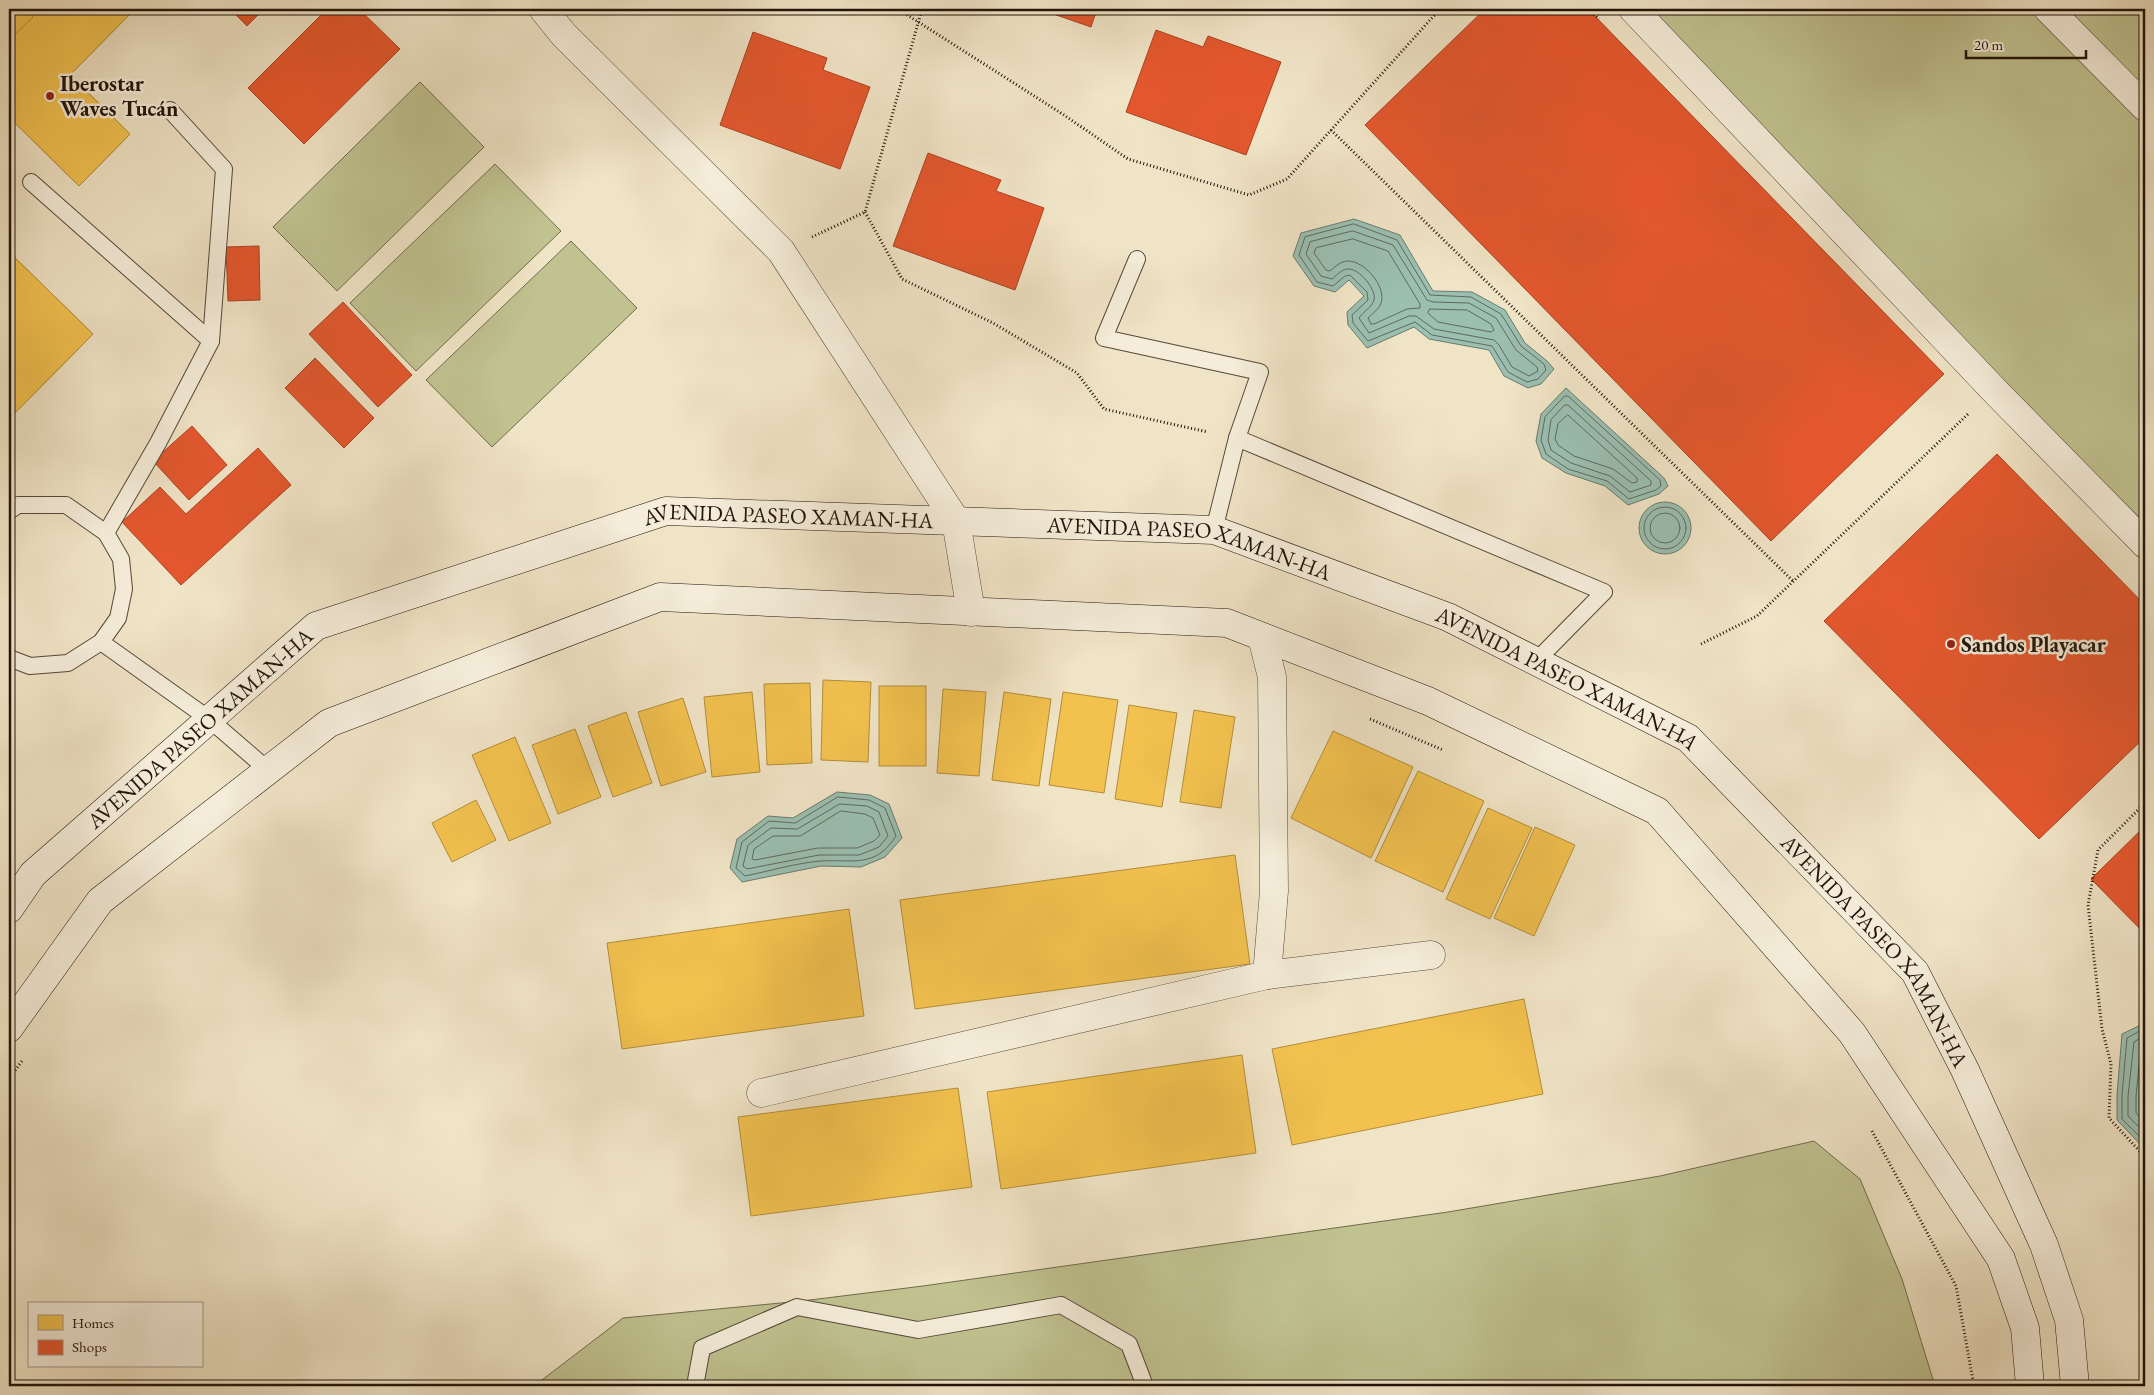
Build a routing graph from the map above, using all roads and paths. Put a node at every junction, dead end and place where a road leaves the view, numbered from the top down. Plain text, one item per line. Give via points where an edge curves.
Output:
1 (543, 9) edge
2 (898, 9) edge
3 (922, 9) edge
4 (1440, 9) edge
5 (1633, 9) edge
6 (2048, 9) edge
7 (917, 22) junction
8 (2145, 107) edge
9 (170, 110) dead end
10 (1331, 130) junction
11 (31, 182) dead end
12 (865, 212) junction
13 (781, 251) junction
14 (1137, 258) dead end
15 (211, 341) junction
16 (1993, 389) junction
17 (1237, 438) junction
18 (9, 511) edge
19 (956, 521) junction
20 (1214, 530) junction
21 (106, 533) junction
22 (2145, 544) edge
23 (1793, 582) junction
24 (971, 612) junction
25 (1262, 637) junction
26 (101, 642) junction
27 (1701, 644) dead end
28 (9, 658) edge
29 (1536, 661) junction
30 (1363, 716) dead end
31 (209, 719) junction
32 (1444, 750) dead end
33 (268, 770) junction
34 (2145, 803) edge
35 (9, 909) edge
36 (1431, 955) dead end
37 (1267, 975) junction
38 (9, 1028) edge
39 (26, 1056) dead end
40 (9, 1079) edge
41 (761, 1094) dead end
42 (1872, 1131) dead end
43 (2145, 1157) edge
44 (695, 1386) edge
45 (1145, 1386) edge
46 (1974, 1386) edge
47 (2030, 1386) edge
48 (2075, 1386) edge

1 - 13 main road via 564,35
2 - 7 path
3 - 7 path
4 - 10 path
5 - 16 main road
6 - 8 main road
7 - 10 path via 1128,159 1249,195 1287,179
7 - 12 path
9 - 15 lane via 224,170
10 - 23 path
11 - 15 lane
12 - 13 path
12 - 17 path via 902,279 993,323 1077,373 1104,409
13 - 19 main road
14 - 17 lane via 1104,338 1260,372
15 - 21 lane
16 - 22 main road
16 - 23 path
17 - 20 lane
17 - 29 lane via 1604,592
18 - 21 lane via 18,505 66,506
19 - 20 main road, AVENIDA PASEO XAMAN-HA
19 - 24 main road
19 - 31 main road, AVENIDA PASEO XAMAN-HA via 666,511 316,626
20 - 29 main road, AVENIDA PASEO XAMAN-HA via 1448,617
21 - 26 lane via 121,559 124,589 118,618
23 - 27 path via 1757,616
24 - 25 main road via 1227,623
24 - 33 main road via 660,597 329,723
25 - 37 main road via 1272,677 1274,891
25 - 47 main road via 1428,701 1657,811 1852,1033 2001,1259 2025,1328
26 - 28 lane via 68,663 30,666
26 - 31 lane
29 - 48 main road, AVENIDA PASEO XAMAN-HA via 1688,738 1914,972 1965,1070 2044,1245 2068,1320
30 - 32 path
31 - 33 lane
31 - 35 main road, AVENIDA PASEO XAMAN-HA via 33,874
33 - 38 main road via 100,901
34 - 43 path via 2098,850 2088,905 2102,1029 2111,1064 2109,1118
36 - 37 main road
37 - 41 main road
39 - 40 path
42 - 46 path via 1956,1286
44 - 45 lane via 702,1348 797,1307 918,1330 1061,1305 1129,1344

